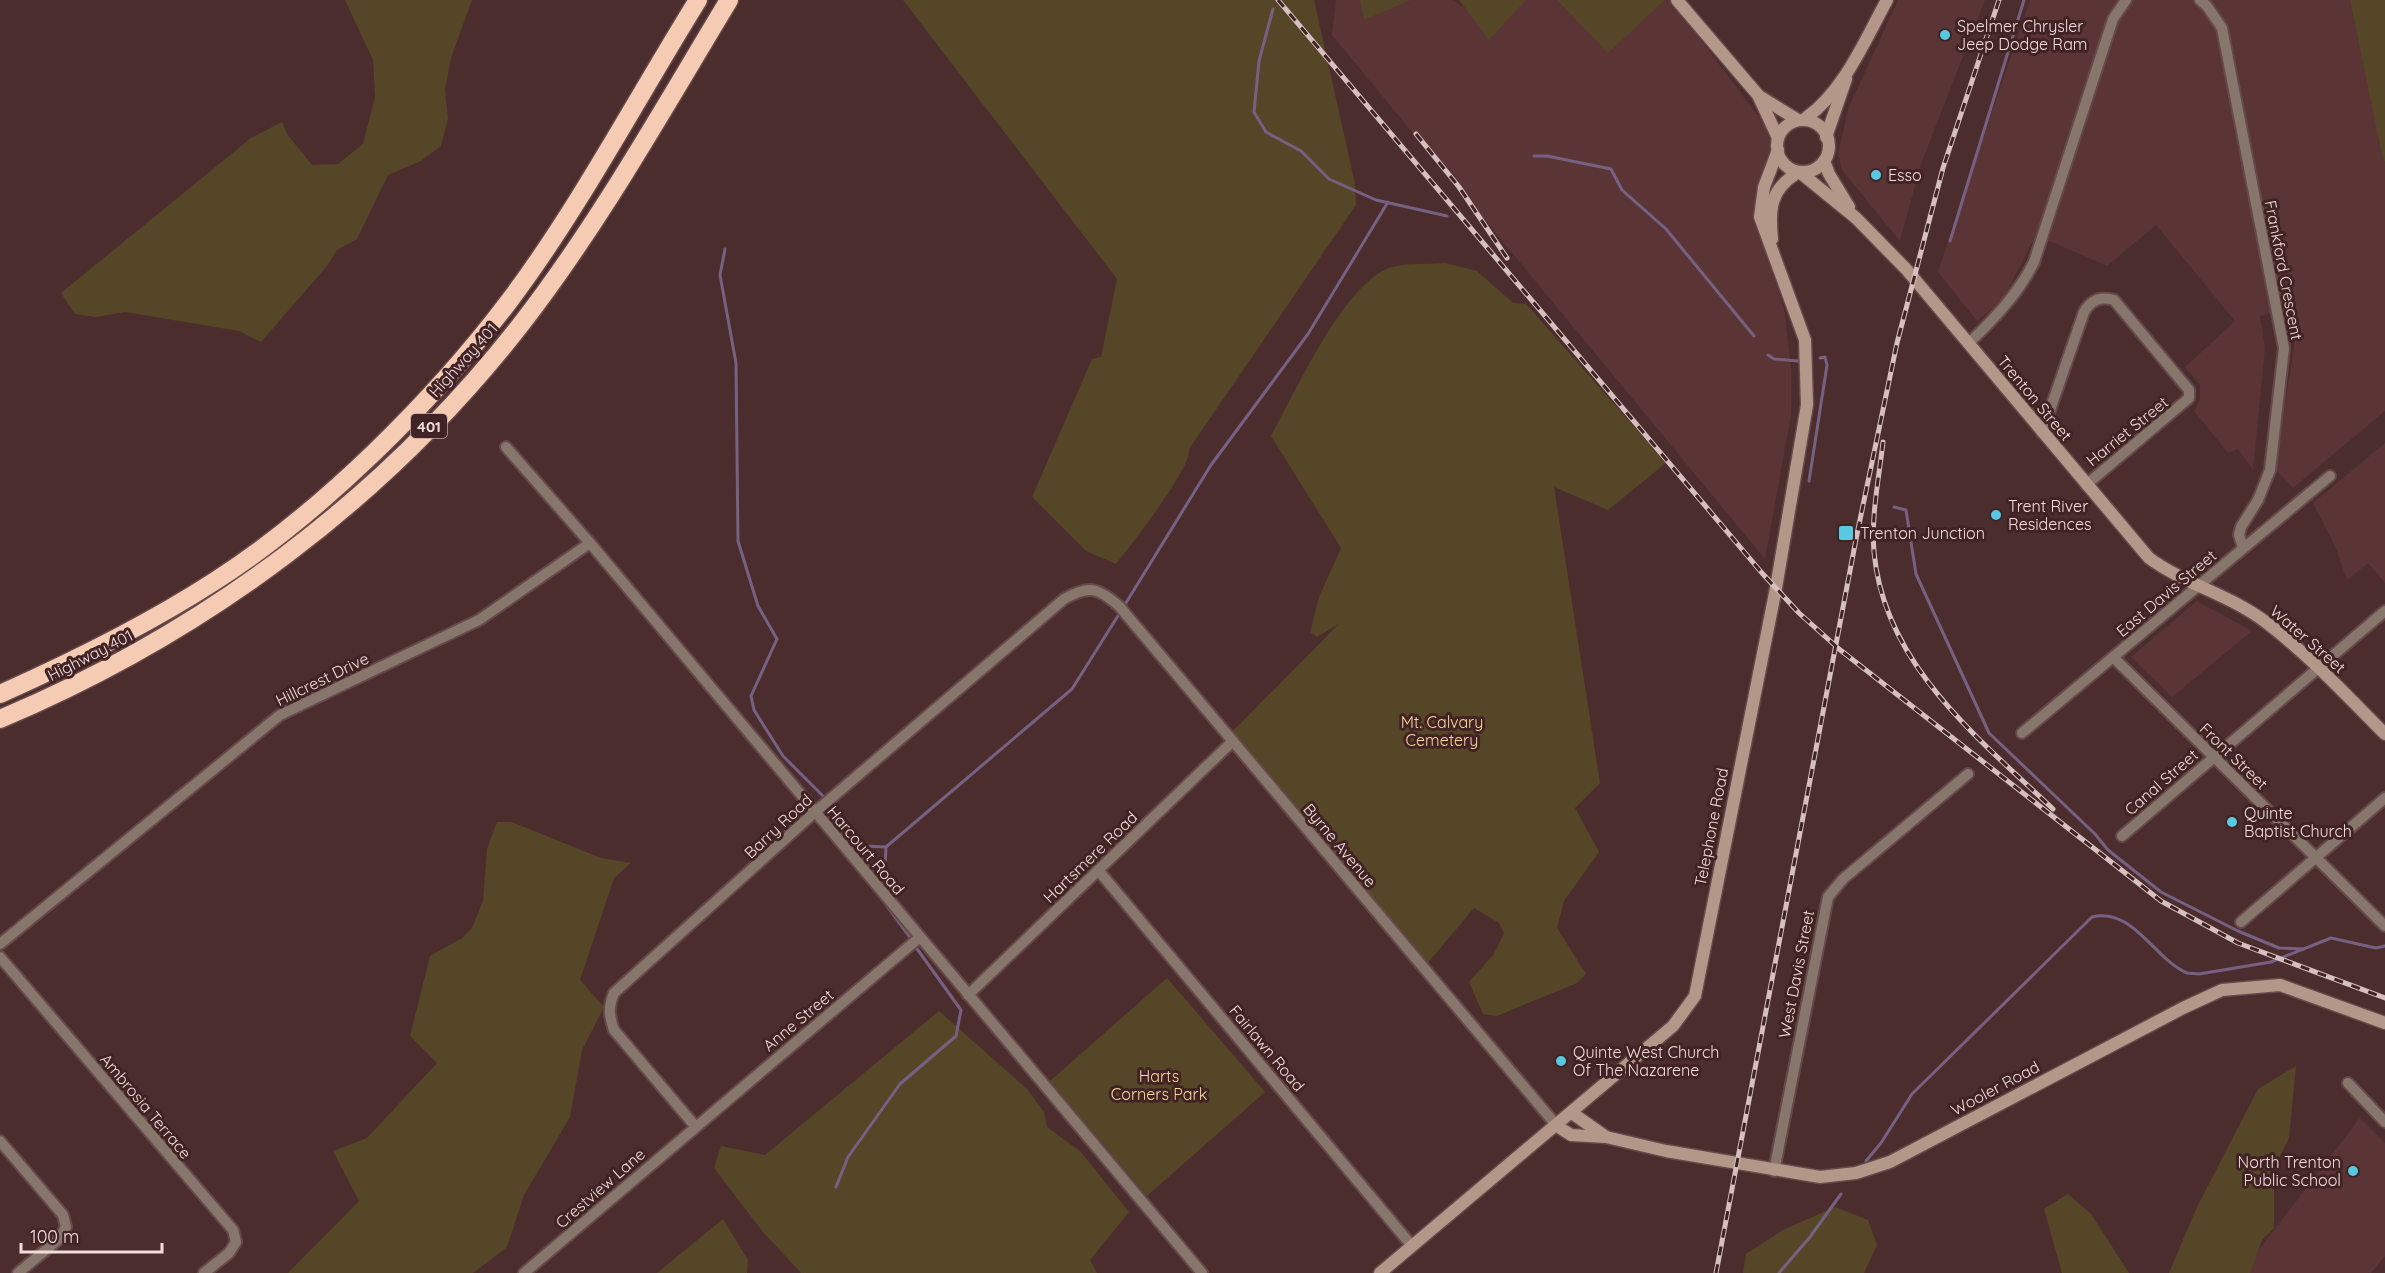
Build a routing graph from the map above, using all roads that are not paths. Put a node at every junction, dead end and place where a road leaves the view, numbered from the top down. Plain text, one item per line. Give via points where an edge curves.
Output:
1 (698, 0) edge
2 (729, 0) edge
3 (1677, 0) edge
4 (1887, 0) edge
5 (2126, 0) edge
6 (2200, 0) edge
7 (1853, 61) junction
8 (1758, 95) junction
9 (1802, 119) junction
10 (1826, 137) junction
11 (1778, 144) junction
12 (1824, 161) junction
13 (1799, 173) junction
14 (1856, 218) junction
15 (1773, 255) junction
16 (1969, 343) junction
17 (2042, 433) junction
18 (506, 447) dead end
19 (2330, 476) dead end
20 (2086, 485) junction
21 (590, 543) junction
22 (2243, 548) junction
23 (2197, 586) junction
24 (1095, 590) joint
25 (2385, 611) edge
26 (2113, 657) junction
27 (2318, 668) junction
28 (0, 694) edge
29 (0, 719) edge
30 (2022, 733) dead end
31 (2385, 734) edge
32 (1233, 741) junction
33 (2213, 757) junction
34 (1968, 774) dead end
35 (2385, 798) edge
36 (815, 812) junction
37 (2122, 836) dead end
38 (2315, 857) junction
39 (1098, 870) junction
40 (2241, 922) dead end
41 (2385, 926) edge
42 (920, 937) junction
43 (0, 944) edge
44 (0, 957) edge
45 (968, 995) junction
46 (2385, 1023) edge
47 (2348, 1083) dead end
48 (1572, 1113) junction
49 (2385, 1122) edge
50 (696, 1126) junction
51 (1557, 1126) junction
52 (1606, 1137) junction
53 (0, 1141) edge
54 (1774, 1171) junction
55 (1412, 1246) junction
56 (18, 1273) edge
57 (204, 1273) edge
58 (524, 1273) edge
59 (1202, 1273) edge
60 (1380, 1273) edge

1 - 28 highway, Highway 401 / 401 via 556,232 509,300 437,387 366,458 275,538 215,581 75,660
2 - 29 highway, Highway 401 / 401 via 575,249 469,385 394,463 344,509 238,592 112,667
3 - 8 street
4 - 7 street
5 - 16 street via 2113,19 2034,262 2008,304
6 - 22 street, Frankford Crescent via 2222,28 2284,348 2270,470 2258,500 2241,526
7 - 9 street via 1826,100
7 - 10 street
8 - 9 street
8 - 11 street
9 - 10 street via 1819,123
9 - 11 street via 1786,126
10 - 12 street via 1828,150
11 - 13 street via 1785,166
11 - 15 street, Telephone Road via 1760,209
12 - 13 street via 1815,170
12 - 14 street, Trenton Street
13 - 14 street, Trenton Street
13 - 15 street, Telephone Road via 1779,188 1772,199
14 - 16 street, Trenton Street
15 - 48 street, Telephone Road via 1805,340 1807,405 1776,588 1695,996 1673,1026
16 - 17 street, Trenton Street
17 - 20 street, Trenton Street
17 - 20 street, Harriet Street via 2084,312 2089,303 2100,298 2114,300 2189,390 2189,398
18 - 21 street, Harcourt Road
19 - 22 street, East Davis Street
20 - 23 street, Trenton Street via 2150,558
21 - 36 street, Harcourt Road
21 - 43 street, Hillcrest Drive via 479,620 280,715
22 - 23 street, East Davis Street
23 - 26 street, East Davis Street
23 - 27 street, Water Street via 2266,622
24 - 32 street, Byrne Avenue via 1119,606
24 - 36 street, Barry Road via 1082,590 1064,599
25 - 27 street, Canal Street
26 - 30 street, East Davis Street
26 - 33 street, Front Street
27 - 31 street, Water Street
27 - 33 street, Canal Street
32 - 39 street, Hartsmere Road
32 - 51 street, Byrne Avenue
33 - 37 street, Canal Street
33 - 38 street, Front Street
34 - 54 street, West Davis Street via 1843,879 1828,897
35 - 38 street
36 - 42 street, Harcourt Road
36 - 50 street, Barry Road via 614,993 609,1016 614,1030
38 - 40 street
38 - 41 street, Front Street
39 - 45 street, Hartsmere Road
39 - 55 street, Fairlawn Road
42 - 45 street, Harcourt Road
42 - 50 street, Anne Street
44 - 57 street, Ambrosia Terrace via 233,1230 236,1242 229,1253
45 - 59 street, Harcourt Road
46 - 54 street, Wooler Road via 2280,985 2222,990 1890,1162 1829,1177
47 - 49 street
48 - 51 street, Telephone Road
48 - 52 street, Wooler Road
50 - 58 street, Crestview Lane
51 - 52 street, Wooler Road via 1571,1135
51 - 55 street, Telephone Road
52 - 54 street, Wooler Road
53 - 56 street via 63,1215 66,1227 59,1239
55 - 60 street, Telephone Road

